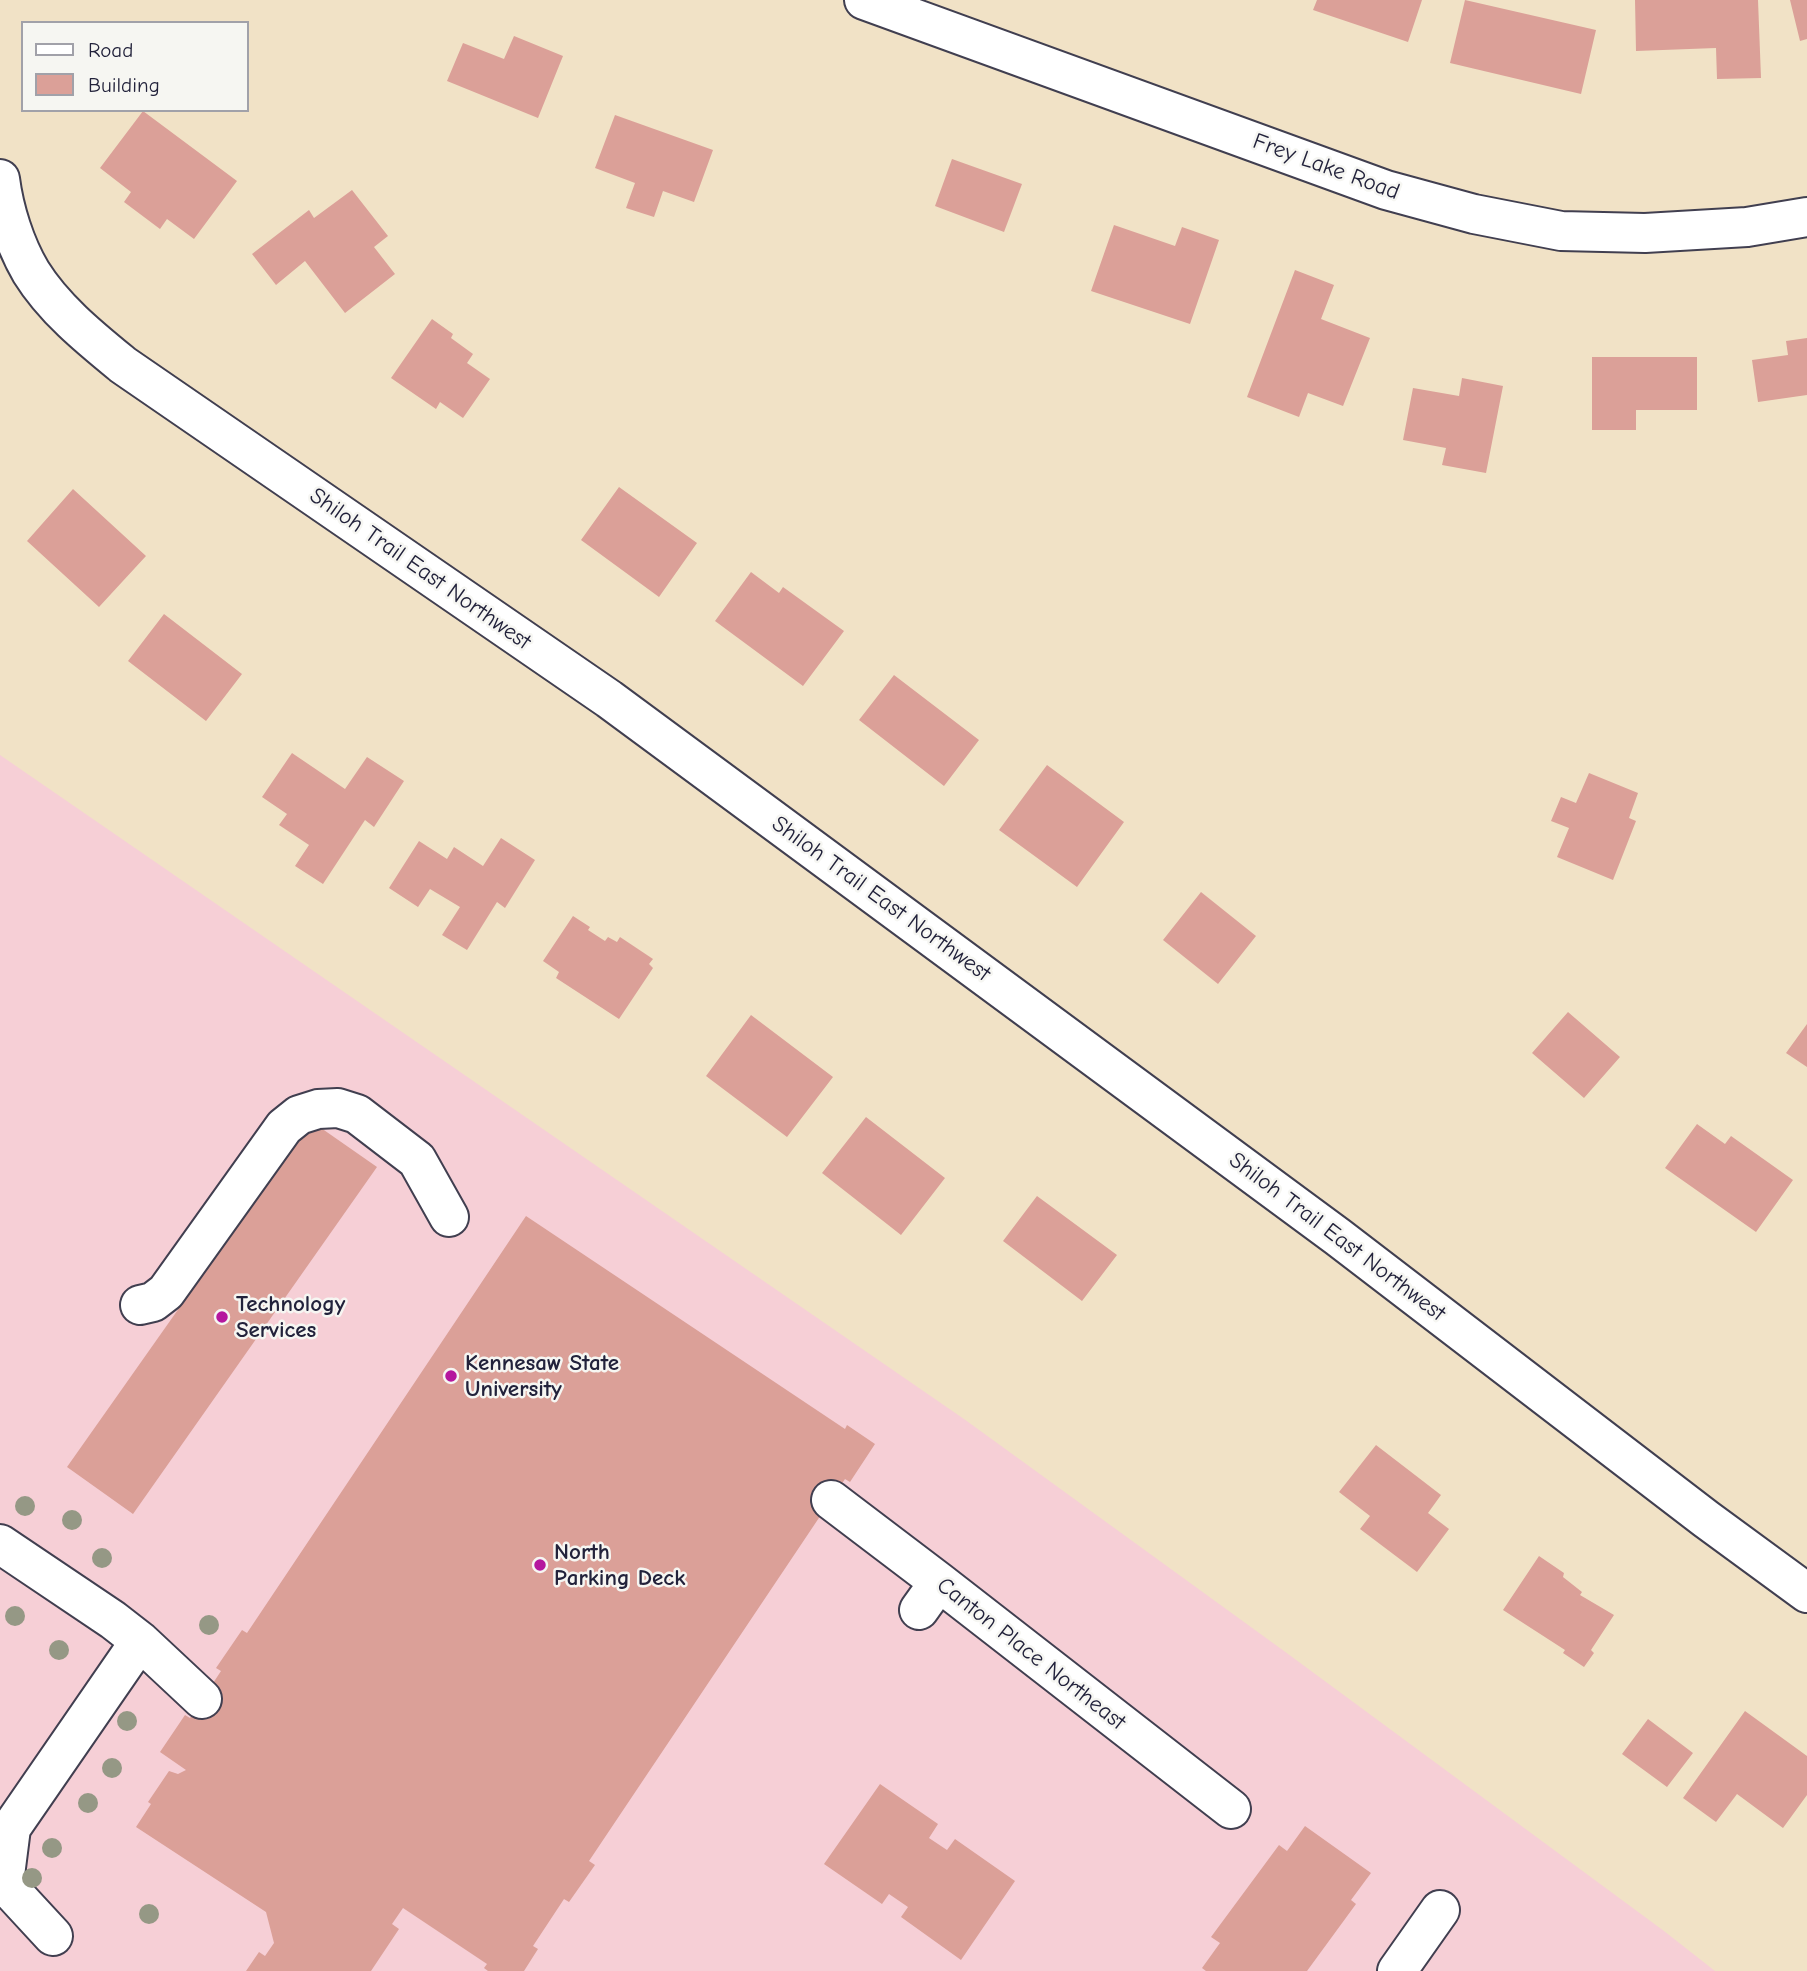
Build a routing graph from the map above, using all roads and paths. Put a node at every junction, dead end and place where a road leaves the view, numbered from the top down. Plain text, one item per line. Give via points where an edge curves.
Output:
1 (864, 0) edge
2 (0, 179) edge
3 (1807, 217) edge
4 (449, 1217) dead end
5 (140, 1305) dead end
6 (831, 1500) dead end
7 (0, 1544) edge
8 (1807, 1593) edge
9 (140, 1641) junction
10 (202, 1699) dead end
11 (1231, 1809) dead end
12 (1440, 1910) dead end
13 (53, 1936) dead end
14 (1397, 1971) edge

1 - 3 street, Frey Lake Road via 1385,190 1475,214 1561,231 1646,233 1747,227
2 - 8 street, Shiloh Trail East Northwest via 14,236 31,272 59,307 123,365 620,708 1338,1237
4 - 5 street via 417,1160 357,1114 338,1108 318,1109 299,1115 284,1128 166,1292
6 - 11 street, Canton Place Northeast via 929,1596
7 - 9 street
9 - 10 street
9 - 13 street via 11,1828 4,1883
12 - 14 street

